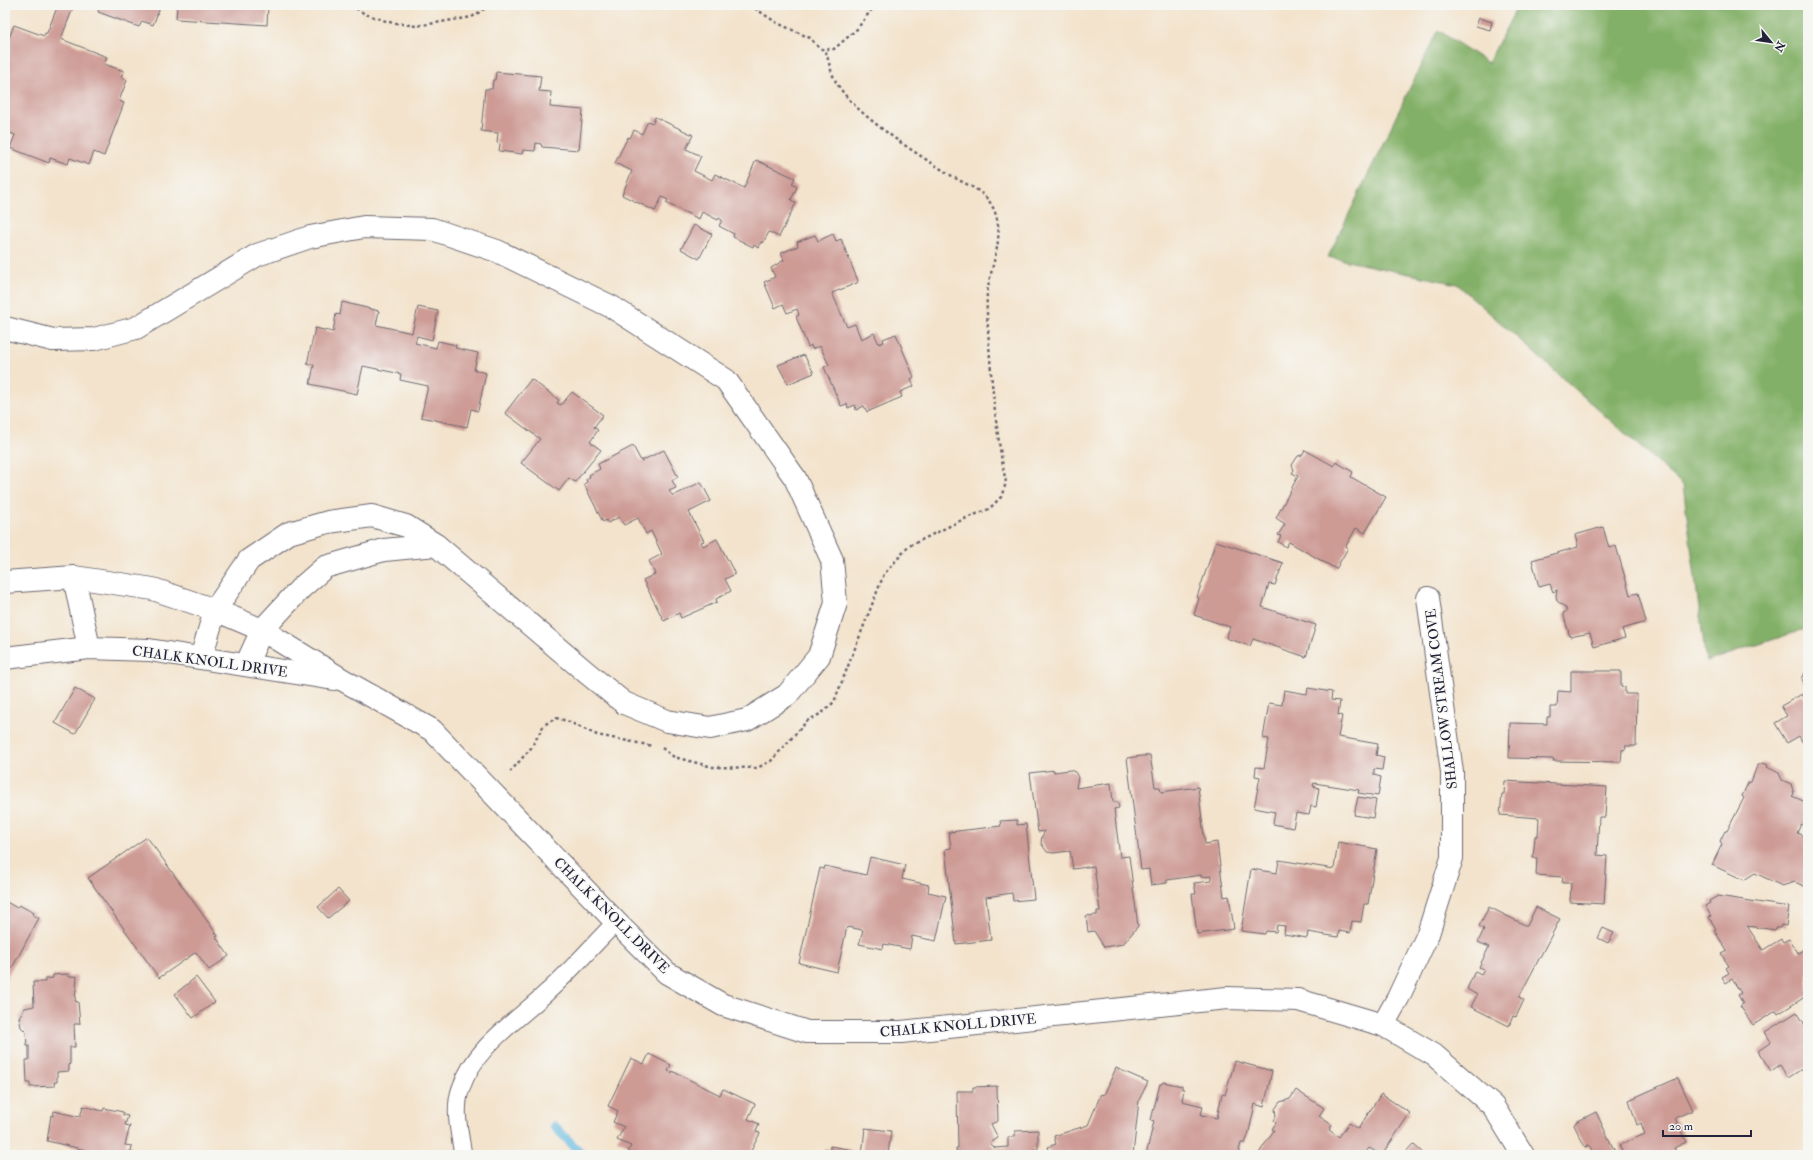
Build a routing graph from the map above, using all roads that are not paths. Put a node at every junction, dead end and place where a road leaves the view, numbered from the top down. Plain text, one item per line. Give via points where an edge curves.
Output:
1 (5, 328) edge
2 (436, 545) junction
3 (74, 577) junction
4 (5, 582) edge
5 (1428, 598) dead end
6 (215, 610) junction
7 (262, 630) junction
8 (89, 648) junction
9 (5, 658) edge
10 (201, 658) junction
11 (246, 665) junction
12 (343, 680) junction
13 (616, 922) junction
14 (1383, 1025) junction
15 (463, 1155) edge
16 (1523, 1155) edge

1 - 2 street via 53,340 94,339 136,328 257,254 310,237 364,227 432,229 497,251 612,307 726,380 795,478 832,560 836,603 819,656 787,695 748,720 710,728 667,721 624,703
2 - 6 street via 406,526 372,516 328,522 289,533 249,560
2 - 7 street via 384,550 325,567 300,588
3 - 4 street, CHALK KNOLL DRIVE
3 - 6 street, CHALK KNOLL DRIVE via 153,589
3 - 8 street
5 - 14 street, SHALLOW STREAM COVE via 1452,772 1452,858 1428,934
6 - 7 street, CHALK KNOLL DRIVE
6 - 10 street
7 - 11 street
7 - 12 street, CHALK KNOLL DRIVE
8 - 9 street, CHALK KNOLL DRIVE
8 - 10 street, CHALK KNOLL DRIVE via 149,650
10 - 11 street, CHALK KNOLL DRIVE
11 - 12 street, CHALK KNOLL DRIVE
12 - 13 street, CHALK KNOLL DRIVE via 432,730
13 - 14 street, CHALK KNOLL DRIVE via 667,973 723,1005 808,1032 900,1032 1227,998 1298,1000
13 - 15 lane via 546,993 487,1045 470,1065 460,1090 458,1111
14 - 16 street, CHALK KNOLL DRIVE via 1434,1055 1493,1106

